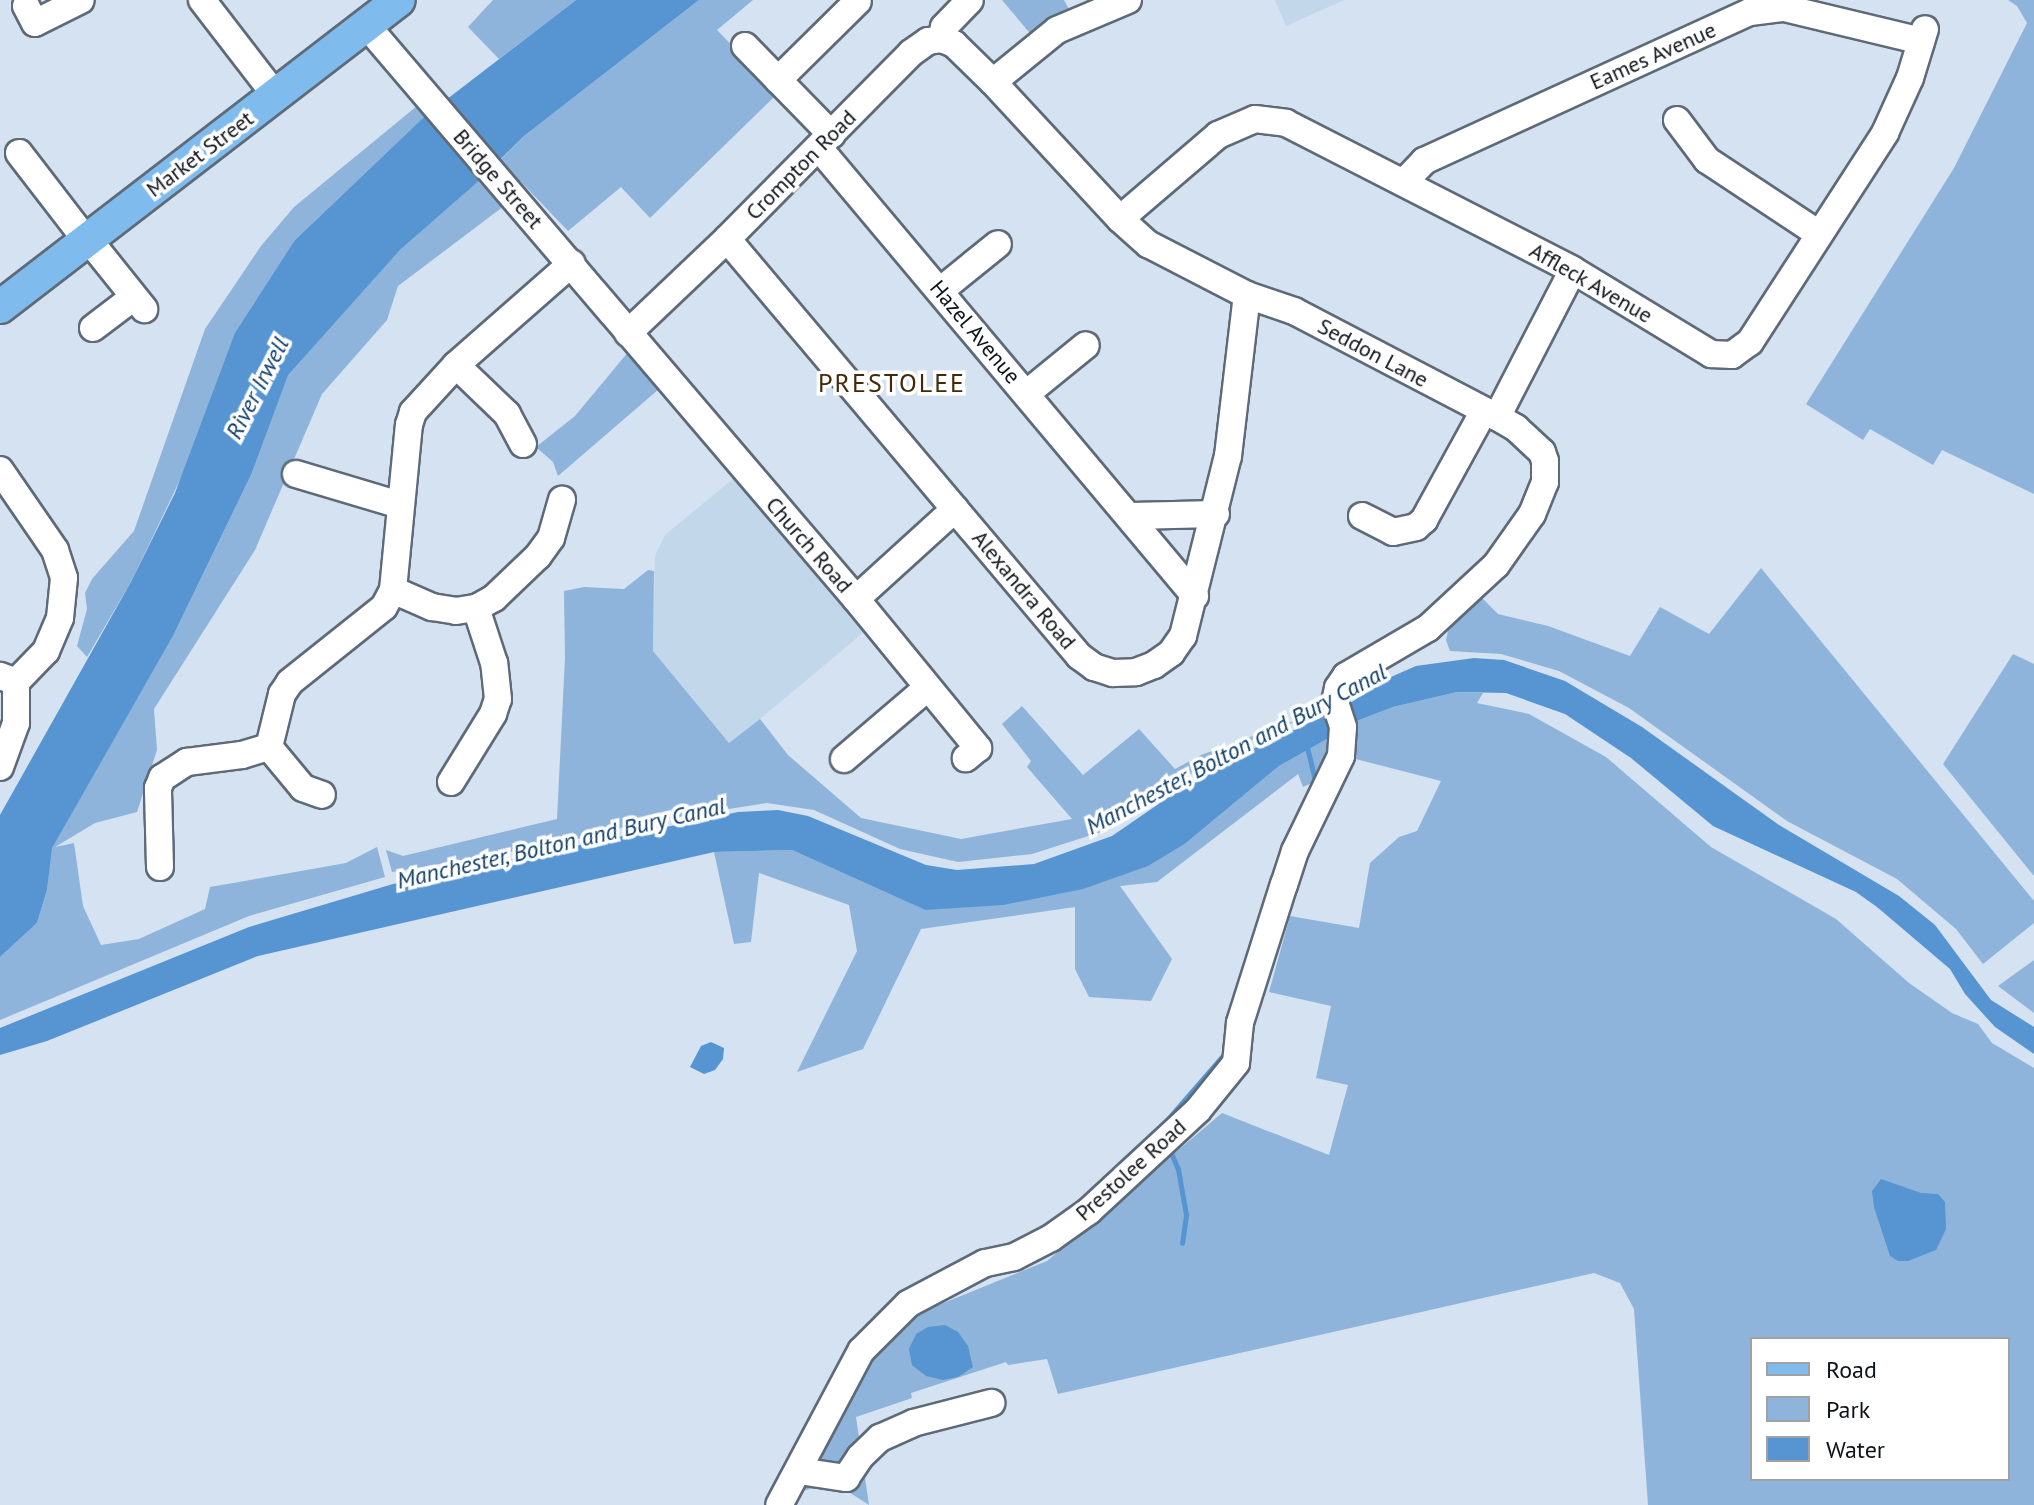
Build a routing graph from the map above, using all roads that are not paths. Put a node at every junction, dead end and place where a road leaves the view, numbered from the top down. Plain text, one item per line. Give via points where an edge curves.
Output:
1 (81, 0) edge
2 (202, 0) edge
3 (399, 0) edge
4 (970, 0) edge
5 (1128, 0) edge
6 (858, 1) edge
7 (26, 6) dead end
8 (367, 26) junction
9 (1923, 35) joint
10 (942, 39) junction
11 (745, 46) dead end
12 (778, 80) junction
13 (993, 82) junction
14 (276, 96) junction
15 (1689, 127) dead end
16 (825, 142) junction
17 (19, 153) dead end
18 (1405, 181) junction
19 (1120, 219) junction
20 (1819, 234) junction
21 (727, 239) junction
22 (87, 240) junction
23 (998, 244) dead end
24 (572, 263) junction
25 (1573, 270) junction
26 (941, 290) junction
27 (1247, 295) junction
28 (0, 307) edge
29 (93, 328) dead end
30 (628, 333) junction
31 (1086, 345) dead end
32 (456, 365) junction
33 (1026, 394) junction
34 (1490, 414) junction
35 (512, 435) dead end
36 (0, 470) edge
37 (296, 474) dead end
38 (400, 505) junction
39 (955, 509) junction
40 (1216, 514) junction
41 (565, 516) dead end
42 (1131, 516) junction
43 (1362, 516) dead end
44 (393, 590) junction
45 (1195, 596) junction
46 (856, 599) junction
47 (476, 608) junction
48 (8, 679) edge
49 (926, 689) junction
50 (1339, 715) joint
51 (269, 747) junction
52 (966, 758) dead end
53 (844, 759) dead end
54 (0, 767) edge
55 (465, 775) dead end
56 (322, 795) dead end
57 (160, 867) dead end
58 (991, 1403) dead end
59 (799, 1471) junction
60 (779, 1505) edge

1 - 7 street via 35,23
2 - 14 street
3 - 8 main road, Market Street
4 - 10 street, Crompton Road via 944,27
5 - 13 street via 1057,30
6 - 12 street
8 - 14 main road, Market Street
8 - 24 street, Bridge Street
9 - 18 street, Eames Avenue via 1784,8 1750,12 1424,161
9 - 20 street, Affleck Avenue via 1892,121
10 - 13 street, Seddon Lane
10 - 16 street, Crompton Road via 911,53
11 - 12 street, Hazel Avenue
12 - 16 street, Hazel Avenue
13 - 19 street, Seddon Lane
14 - 22 main road, Market Street
15 - 20 street via 1707,160
16 - 21 street, Crompton Road
16 - 26 street, Hazel Avenue
17 - 22 street
18 - 19 street, Affleck Avenue via 1286,123 1255,119 1218,135
18 - 25 street, Affleck Avenue
19 - 27 street, Seddon Lane via 1169,258
20 - 25 street, Affleck Avenue via 1750,342 1732,355 1711,354
21 - 30 street, Crompton Road
21 - 39 street, Alexandra Road
22 - 28 main road, Market Street
22 - 29 street via 139,303
23 - 26 street
24 - 30 street, Bridge Street
24 - 32 street
25 - 34 street
26 - 33 street, Hazel Avenue
27 - 34 street, Seddon Lane via 1294,311
27 - 40 street, Alexandra Road
30 - 46 street, Church Road
31 - 33 street
32 - 35 street via 507,414
32 - 38 street via 413,412
33 - 42 street, Hazel Avenue
34 - 43 street via 1416,527 1393,532
34 - 50 street, Seddon Lane via 1516,428 1542,452 1545,482 1532,514 1519,537 1428,628 1346,676
36 - 48 street via 55,550 64,578 60,618 46,651
37 - 38 street via 321,495
38 - 44 street
39 - 45 street, Alexandra Road via 1094,667 1113,673 1154,665 1183,636
39 - 46 street
40 - 42 street
40 - 45 street, Alexandra Road
41 - 47 street via 538,556
42 - 45 street, Hazel Avenue
44 - 47 street via 432,607
44 - 51 street via 374,618 290,682
46 - 49 street, Church Road
47 - 55 street via 494,663 498,699
48 - 54 street via 16,723
49 - 52 street, Church Road via 978,748
49 - 53 street via 870,747
50 - 59 street, Prestolee Road via 1341,756 1295,851 1240,1023 1236,1063 1198,1110 1089,1211 1051,1238 1014,1257 985,1263 908,1304 861,1351
51 - 56 street via 303,788
51 - 57 street via 187,762 162,778
58 - 59 street via 913,1423 880,1438 846,1478
59 - 60 street, Prestolee Road

